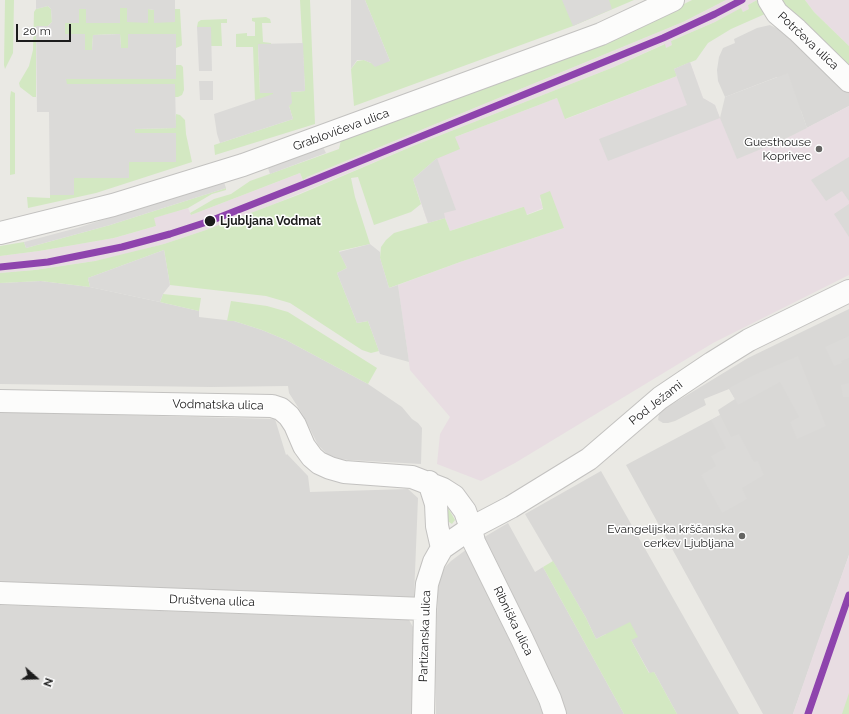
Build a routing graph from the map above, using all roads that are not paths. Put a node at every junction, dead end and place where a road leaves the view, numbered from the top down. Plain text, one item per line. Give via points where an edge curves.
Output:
1 (673, 0) edge
2 (773, 7) edge
3 (849, 81) edge
4 (0, 233) edge
5 (849, 291) edge
6 (0, 401) edge
7 (428, 482) junction
8 (471, 528) junction
9 (442, 548) junction
10 (0, 593) edge
11 (425, 609) junction
12 (423, 714) edge
13 (555, 714) edge

1 - 4 street, Grablovičeva ulica via 601,34 243,165 113,205
2 - 3 street, Potrčeva ulica
5 - 8 street, Pod Ježami via 728,352 660,398 589,459 511,507
6 - 7 street, Vodmatska ulica via 272,406 289,416 304,446 319,463 344,472 412,477
7 - 8 street, Vodmatska ulica via 454,496 465,511
7 - 9 street via 436,504
8 - 9 street, Partizanska ulica
8 - 13 street, Ribniška ulica via 474,542 550,698
9 - 11 street, Partizanska ulica via 429,572
10 - 11 street, Društvena ulica
11 - 12 street, Partizanska ulica

